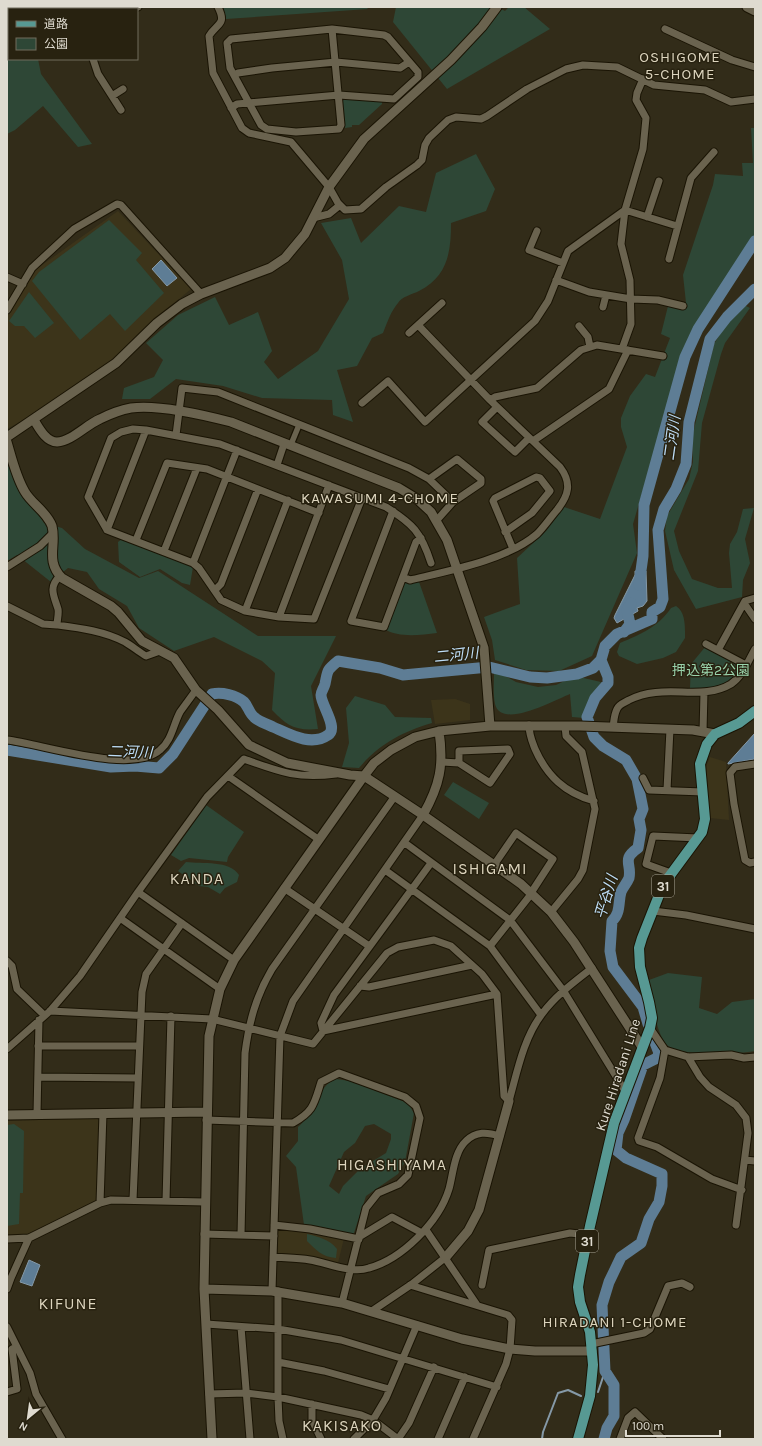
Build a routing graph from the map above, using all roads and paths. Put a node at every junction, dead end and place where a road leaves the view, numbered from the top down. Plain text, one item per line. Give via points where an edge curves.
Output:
1 (218, 7) edge
2 (497, 7) edge
3 (747, 7) edge
4 (755, 11) edge
5 (332, 29) junction
6 (665, 29) dead end
7 (93, 60) edge
8 (336, 62) junction
9 (409, 62) junction
10 (755, 68) edge
11 (234, 76) junction
12 (643, 79) junction
13 (123, 90) dead end
14 (338, 95) junction
15 (112, 96) junction
16 (755, 99) edge
17 (250, 103) junction
18 (231, 108) junction
19 (121, 110) dead end
20 (714, 152) dead end
21 (659, 181) dead end
22 (329, 187) junction
23 (340, 205) junction
24 (625, 210) junction
25 (647, 217) junction
26 (313, 218) junction
27 (677, 226) junction
28 (537, 231) dead end
29 (669, 259) dead end
30 (563, 263) junction
31 (7, 277) edge
32 (556, 280) junction
33 (23, 284) junction
34 (201, 294) junction
35 (606, 295) junction
36 (631, 299) junction
37 (442, 303) dead end
38 (683, 306) dead end
39 (603, 307) dead end
40 (7, 310) edge
41 (418, 325) junction
42 (578, 326) dead end
43 (409, 333) dead end
44 (590, 346) junction
45 (625, 350) junction
46 (663, 356) dead end
47 (470, 380) junction
48 (490, 400) junction
49 (362, 403) dead end
50 (497, 407) junction
51 (179, 412) junction
52 (34, 420) junction
53 (299, 425) junction
54 (146, 430) junction
55 (176, 435) junction
56 (7, 437) edge
57 (531, 440) junction
58 (7, 442) edge
59 (288, 443) junction
60 (237, 450) junction
61 (277, 465) junction
62 (197, 468) junction
63 (227, 477) junction
64 (429, 479) junction
65 (329, 486) junction
66 (258, 489) junction
67 (362, 498) junction
68 (288, 500) junction
69 (453, 502) junction
70 (393, 512) junction
71 (319, 513) junction
72 (437, 520) junction
73 (107, 530) junction
74 (505, 532) junction
75 (52, 534) junction
76 (421, 538) junction
77 (136, 540) junction
78 (513, 549) junction
79 (164, 551) junction
80 (193, 563) junction
81 (431, 563) dead end
82 (7, 567) edge
83 (457, 569) junction
84 (60, 576) junction
85 (403, 577) junction
86 (215, 590) junction
87 (755, 598) edge
88 (744, 603) junction
89 (7, 606) edge
90 (245, 611) junction
91 (279, 617) junction
92 (755, 619) edge
93 (57, 625) junction
94 (706, 644) dead end
95 (755, 649) edge
96 (160, 650) junction
97 (718, 650) junction
98 (746, 665) junction
99 (199, 692) junction
100 (704, 692) junction
101 (755, 711) edge
102 (490, 726) junction
103 (529, 726) junction
104 (565, 726) junction
105 (613, 727) junction
106 (670, 729) junction
107 (439, 731) junction
108 (703, 732) junction
109 (715, 734) junction
110 (7, 740) edge
111 (442, 762) junction
112 (459, 763) junction
113 (755, 764) edge
114 (342, 773) junction
115 (228, 776) junction
116 (364, 776) junction
117 (643, 778) dead end
118 (667, 790) junction
119 (703, 792) junction
120 (395, 796) junction
121 (594, 801) junction
122 (424, 815) junction
123 (698, 838) junction
124 (318, 839) junction
125 (405, 843) junction
126 (755, 862) edge
127 (431, 863) junction
128 (494, 865) junction
129 (385, 870) junction
130 (671, 873) junction
131 (284, 888) junction
132 (411, 889) junction
133 (138, 892) junction
134 (531, 893) junction
135 (315, 909) junction
136 (653, 911) junction
137 (551, 912) junction
138 (120, 918) junction
139 (510, 920) junction
140 (182, 923) junction
141 (343, 928) junction
142 (755, 929) edge
143 (370, 946) junction
144 (490, 946) junction
145 (163, 948) junction
146 (234, 960) junction
147 (7, 961) edge
148 (472, 965) junction
149 (592, 968) junction
150 (360, 986) junction
151 (220, 989) junction
152 (563, 990) junction
153 (497, 994) junction
154 (44, 1015) junction
155 (541, 1015) junction
156 (140, 1016) junction
157 (172, 1016) junction
158 (212, 1019) junction
159 (248, 1028) junction
160 (650, 1028) junction
161 (323, 1031) junction
162 (280, 1036) junction
163 (38, 1046) junction
164 (139, 1046) junction
165 (642, 1048) junction
166 (7, 1049) edge
167 (664, 1050) junction
168 (688, 1057) junction
169 (755, 1057) edge
170 (38, 1076) junction
171 (138, 1078) junction
172 (625, 1091) junction
173 (509, 1101) junction
174 (137, 1112) junction
175 (169, 1112) junction
176 (103, 1113) junction
177 (37, 1114) junction
178 (7, 1115) edge
179 (206, 1116) junction
180 (244, 1122) junction
181 (277, 1123) junction
182 (751, 1129) edge
183 (500, 1136) junction
184 (745, 1160) junction
185 (755, 1161) edge
186 (742, 1190) junction
187 (133, 1200) junction
188 (166, 1202) junction
189 (205, 1202) junction
190 (100, 1203) junction
191 (274, 1225) junction
192 (736, 1225) dead end
193 (424, 1232) junction
194 (204, 1234) junction
195 (241, 1235) junction
196 (588, 1235) junction
197 (274, 1236) junction
198 (29, 1238) junction
199 (359, 1238) junction
200 (7, 1239) edge
201 (273, 1257) junction
202 (446, 1257) junction
203 (351, 1269) junction
204 (410, 1285) junction
205 (482, 1285) dead end
206 (690, 1287) dead end
207 (7, 1289) edge
208 (204, 1289) junction
209 (275, 1291) junction
210 (342, 1303) junction
211 (477, 1305) junction
212 (372, 1311) junction
213 (206, 1324) junction
214 (417, 1325) junction
215 (7, 1327) edge
216 (241, 1327) junction
217 (278, 1329) junction
218 (594, 1346) junction
219 (17, 1347) junction
220 (510, 1349) junction
221 (403, 1358) junction
222 (278, 1362) junction
223 (434, 1367) junction
224 (465, 1377) junction
225 (497, 1387) junction
226 (389, 1389) junction
227 (7, 1392) edge
228 (246, 1393) junction
229 (209, 1394) junction
230 (278, 1397) junction
231 (312, 1404) junction
232 (373, 1420) junction
233 (62, 1439) edge
234 (212, 1439) edge
235 (250, 1439) edge
236 (283, 1439) edge
237 (321, 1439) edge
238 (354, 1439) edge
239 (398, 1439) edge
240 (438, 1439) edge
241 (474, 1439) edge
242 (578, 1439) edge
243 (620, 1439) edge
244 (663, 1439) edge

1 - 18 street via 222,20 209,36 211,64
2 - 22 street via 451,60 372,130
3 - 4 street
5 - 8 street
5 - 9 street via 388,37
5 - 11 street via 231,39 228,43 230,68
6 - 10 street
7 - 15 street via 98,74
8 - 9 street via 400,68
8 - 11 street via 272,68 238,73
8 - 14 street
9 - 14 street via 418,72 418,78 394,100
11 - 17 street
12 - 16 street via 664,87 705,90 731,102
12 - 23 street via 617,67 583,65 566,69 527,89 487,116 475,119 456,117 448,120 425,145 422,160 418,165 386,187 361,209 345,210
12 - 24 street via 636,100 646,118 643,149
13 - 15 street
14 - 17 street
14 - 17 street via 341,125 339,129 296,132 267,129 261,124
15 - 19 street
17 - 18 street via 237,104
18 - 22 street via 242,128 248,133 291,142
20 - 27 street via 691,178
21 - 25 street
22 - 23 street
22 - 26 street
23 - 26 street via 329,214
24 - 25 street
24 - 30 street via 568,251
24 - 36 street via 621,244 630,280
25 - 27 street
26 - 34 street via 305,234 285,258 270,268
27 - 29 street
28 - 30 street via 529,250
30 - 32 street
31 - 33 street
32 - 35 street via 589,292
32 - 47 street via 548,301 535,321
33 - 34 street via 32,268 74,229 121,204
33 - 40 street
34 - 52 street via 182,304 157,324 116,363
35 - 36 street
35 - 39 street
36 - 38 street via 658,300
36 - 45 street via 631,324
37 - 41 street
41 - 43 street
41 - 47 street
42 - 44 street via 588,337
44 - 45 street
44 - 48 street via 581,350 537,388
45 - 46 street
45 - 57 street via 609,389
47 - 48 street
47 - 49 street via 425,422 388,381
48 - 50 street
50 - 57 street
50 - 57 street via 482,422 515,452
51 - 52 street via 150,408 122,410 94,421 64,441 55,442 49,440
51 - 53 street via 182,388 218,392
51 - 55 street
51 - 59 street via 231,422
52 - 56 street
53 - 59 street
53 - 64 street via 409,468
54 - 55 street
54 - 73 street
54 - 73 street via 133,429 111,438 88,497
55 - 60 street
57 - 78 street via 566,475 568,493 564,502 537,534
58 - 75 street via 16,472 26,492 49,520
59 - 61 street
59 - 72 street via 398,488 417,499
60 - 61 street
60 - 63 street
61 - 65 street
62 - 63 street
62 - 77 street via 166,463
62 - 79 street
63 - 66 street
63 - 80 street
64 - 69 street
64 - 69 street via 457,459 481,479 480,483
65 - 67 street
65 - 71 street
66 - 68 street
66 - 86 street via 220,584
67 - 70 street
67 - 91 street via 314,620
68 - 71 street
68 - 90 street
69 - 72 street
70 - 76 street via 401,515 413,526
70 - 85 street via 351,621 384,627
71 - 91 street
72 - 83 street
73 - 77 street
74 - 74 street via 493,501 536,477 540,478 550,491 532,513
74 - 78 street
75 - 82 street via 40,546
75 - 84 street via 52,560
76 - 81 street
76 - 85 street via 416,542
77 - 79 street
78 - 83 street
79 - 80 street
80 - 86 street via 200,568
83 - 85 street via 410,580
83 - 102 street via 486,658
84 - 93 street via 54,582 52,591 58,610
84 - 96 street via 110,606 142,641
86 - 90 street via 222,600
87 - 88 street
88 - 92 street
88 - 97 street
89 - 93 street via 43,624
90 - 91 street
93 - 96 street via 82,628 115,637 146,656
94 - 97 street
95 - 98 street
96 - 99 street via 174,658
97 - 98 street
98 - 100 street via 740,676 731,683 718,690
99 - 110 street via 180,713 169,741 154,754 131,759 85,756
99 - 114 street via 249,745 287,763
100 - 105 street via 663,690 638,695 619,706
100 - 108 street
101 - 109 main road via 739,723
102 - 103 street
102 - 107 street
103 - 104 street
103 - 121 street via 529,734 550,776 565,788
104 - 105 street
104 - 121 street via 566,736 582,752
105 - 106 street
106 - 108 street
106 - 118 street
107 - 111 street
107 - 116 street via 415,737 390,750 374,763
108 - 109 street
109 - 119 main road, Kure Hiradani Line / 31 via 707,744 700,764
111 - 112 street
111 - 122 street via 438,786
112 - 112 street via 459,751 508,749 510,754 490,784
113 - 126 street via 735,767 730,773 745,860
114 - 115 street via 314,777 286,774 244,759
114 - 116 street
115 - 124 street
115 - 133 street via 207,797
116 - 120 street
116 - 124 street
117 - 118 street via 649,790
118 - 119 street
119 - 123 main road, Kure Hiradani Line / 31 via 705,819
120 - 122 street
120 - 135 street
121 - 137 street via 594,820 582,870 578,879
122 - 125 street
122 - 128 street
123 - 130 main road, Kure Hiradani Line / 31
123 - 130 street via 653,836 646,864
124 - 131 street
125 - 127 street
125 - 129 street
127 - 132 street
127 - 139 street
128 - 134 street
128 - 134 street via 516,833 553,859
129 - 132 street
129 - 141 street
130 - 136 main road, Kure Hiradani Line / 31
131 - 135 street
131 - 146 street
132 - 143 street
132 - 144 street
133 - 138 street
133 - 140 street
134 - 137 street
134 - 139 street
135 - 141 street
135 - 159 street via 265,982 256,999
136 - 142 street
136 - 160 main road, Kure Hiradani Line / 31 via 639,948 640,967 652,1018
137 - 149 street
138 - 145 street
138 - 154 street via 80,976
139 - 144 street
139 - 152 street
140 - 145 street
140 - 146 street
141 - 143 street
141 - 162 street via 293,1001
143 - 161 street via 334,995 321,1023
144 - 155 street
145 - 151 street
145 - 156 street via 146,974
146 - 151 street
147 - 154 street via 12,966 17,989
148 - 150 street via 369,987
148 - 150 street via 451,946 434,940 387,953
148 - 153 street
149 - 152 street
149 - 165 street
150 - 161 street
151 - 158 street
152 - 155 street
152 - 172 street
153 - 161 street
153 - 173 street via 504,1096
154 - 156 street
154 - 163 street
154 - 166 street
155 - 173 street via 522,1055
156 - 157 street
156 - 164 street
157 - 158 street
157 - 175 street
158 - 159 street
158 - 179 street
159 - 162 street
159 - 180 street
160 - 165 main road, Kure Hiradani Line / 31
160 - 167 street
161 - 162 street via 313,1044
162 - 181 street
163 - 164 street
163 - 170 street
164 - 171 street
165 - 172 main road, Kure Hiradani Line / 31
167 - 168 street
167 - 186 street via 660,1078 639,1141 657,1147 712,1179
168 - 169 street
168 - 182 street via 709,1087 736,1105
170 - 171 street
170 - 177 street
171 - 174 street
172 - 196 main road, Kure Hiradani Line / 31 via 614,1123
173 - 183 street
174 - 175 street
174 - 176 street
174 - 187 street
175 - 179 street
175 - 188 street
176 - 177 street
176 - 190 street
177 - 178 street
179 - 180 street
179 - 189 street
180 - 181 street
180 - 195 street
181 - 191 street
181 - 199 street via 293,1123 305,1116 312,1108 321,1082 339,1073 405,1097 416,1106 420,1118 408,1175 399,1184 378,1193 366,1208
182 - 184 street
183 - 193 street via 484,1132 465,1142 459,1152 448,1192
183 - 202 street via 479,1210 468,1231
184 - 185 street
184 - 186 street
186 - 192 street
187 - 188 street
187 - 190 street
188 - 189 street
189 - 194 street
190 - 198 street
191 - 197 street
191 - 199 street
193 - 199 street via 392,1217
193 - 202 street
193 - 203 street via 380,1264 367,1269
194 - 195 street
194 - 208 street
195 - 197 street
196 - 205 street via 570,1233 489,1250
196 - 218 main road, Kure Hiradani Line / 31 via 578,1287
197 - 201 street
198 - 200 street
198 - 207 street
199 - 203 street
201 - 203 street via 309,1260
201 - 209 street
202 - 204 street
202 - 211 street
203 - 210 street
204 - 211 street
204 - 212 street
206 - 218 street via 682,1283 668,1286 650,1329 644,1333 609,1340
208 - 209 street
208 - 213 street
209 - 210 street
209 - 217 street
210 - 212 street
211 - 220 street via 508,1315 512,1320
212 - 214 street
213 - 216 street
213 - 229 street
214 - 220 street via 482,1344
214 - 221 street
215 - 219 street
216 - 217 street
216 - 228 street
217 - 221 street via 341,1340
217 - 222 street
218 - 220 street via 535,1351
218 - 242 main road, Kure Hiradani Line / 31 via 590,1396
219 - 227 street via 12,1349 17,1389
219 - 233 street via 30,1373 36,1394
220 - 225 street
221 - 223 street
221 - 226 street
222 - 226 street via 324,1371
222 - 230 street
223 - 224 street
223 - 239 street via 409,1423
224 - 225 street
224 - 240 street
225 - 241 street
226 - 232 street
228 - 229 street
228 - 230 street
228 - 235 street
229 - 234 street
230 - 231 street
230 - 236 street
231 - 232 street
231 - 237 street via 312,1420
232 - 238 street
232 - 239 street
243 - 244 street via 628,1418 636,1412

